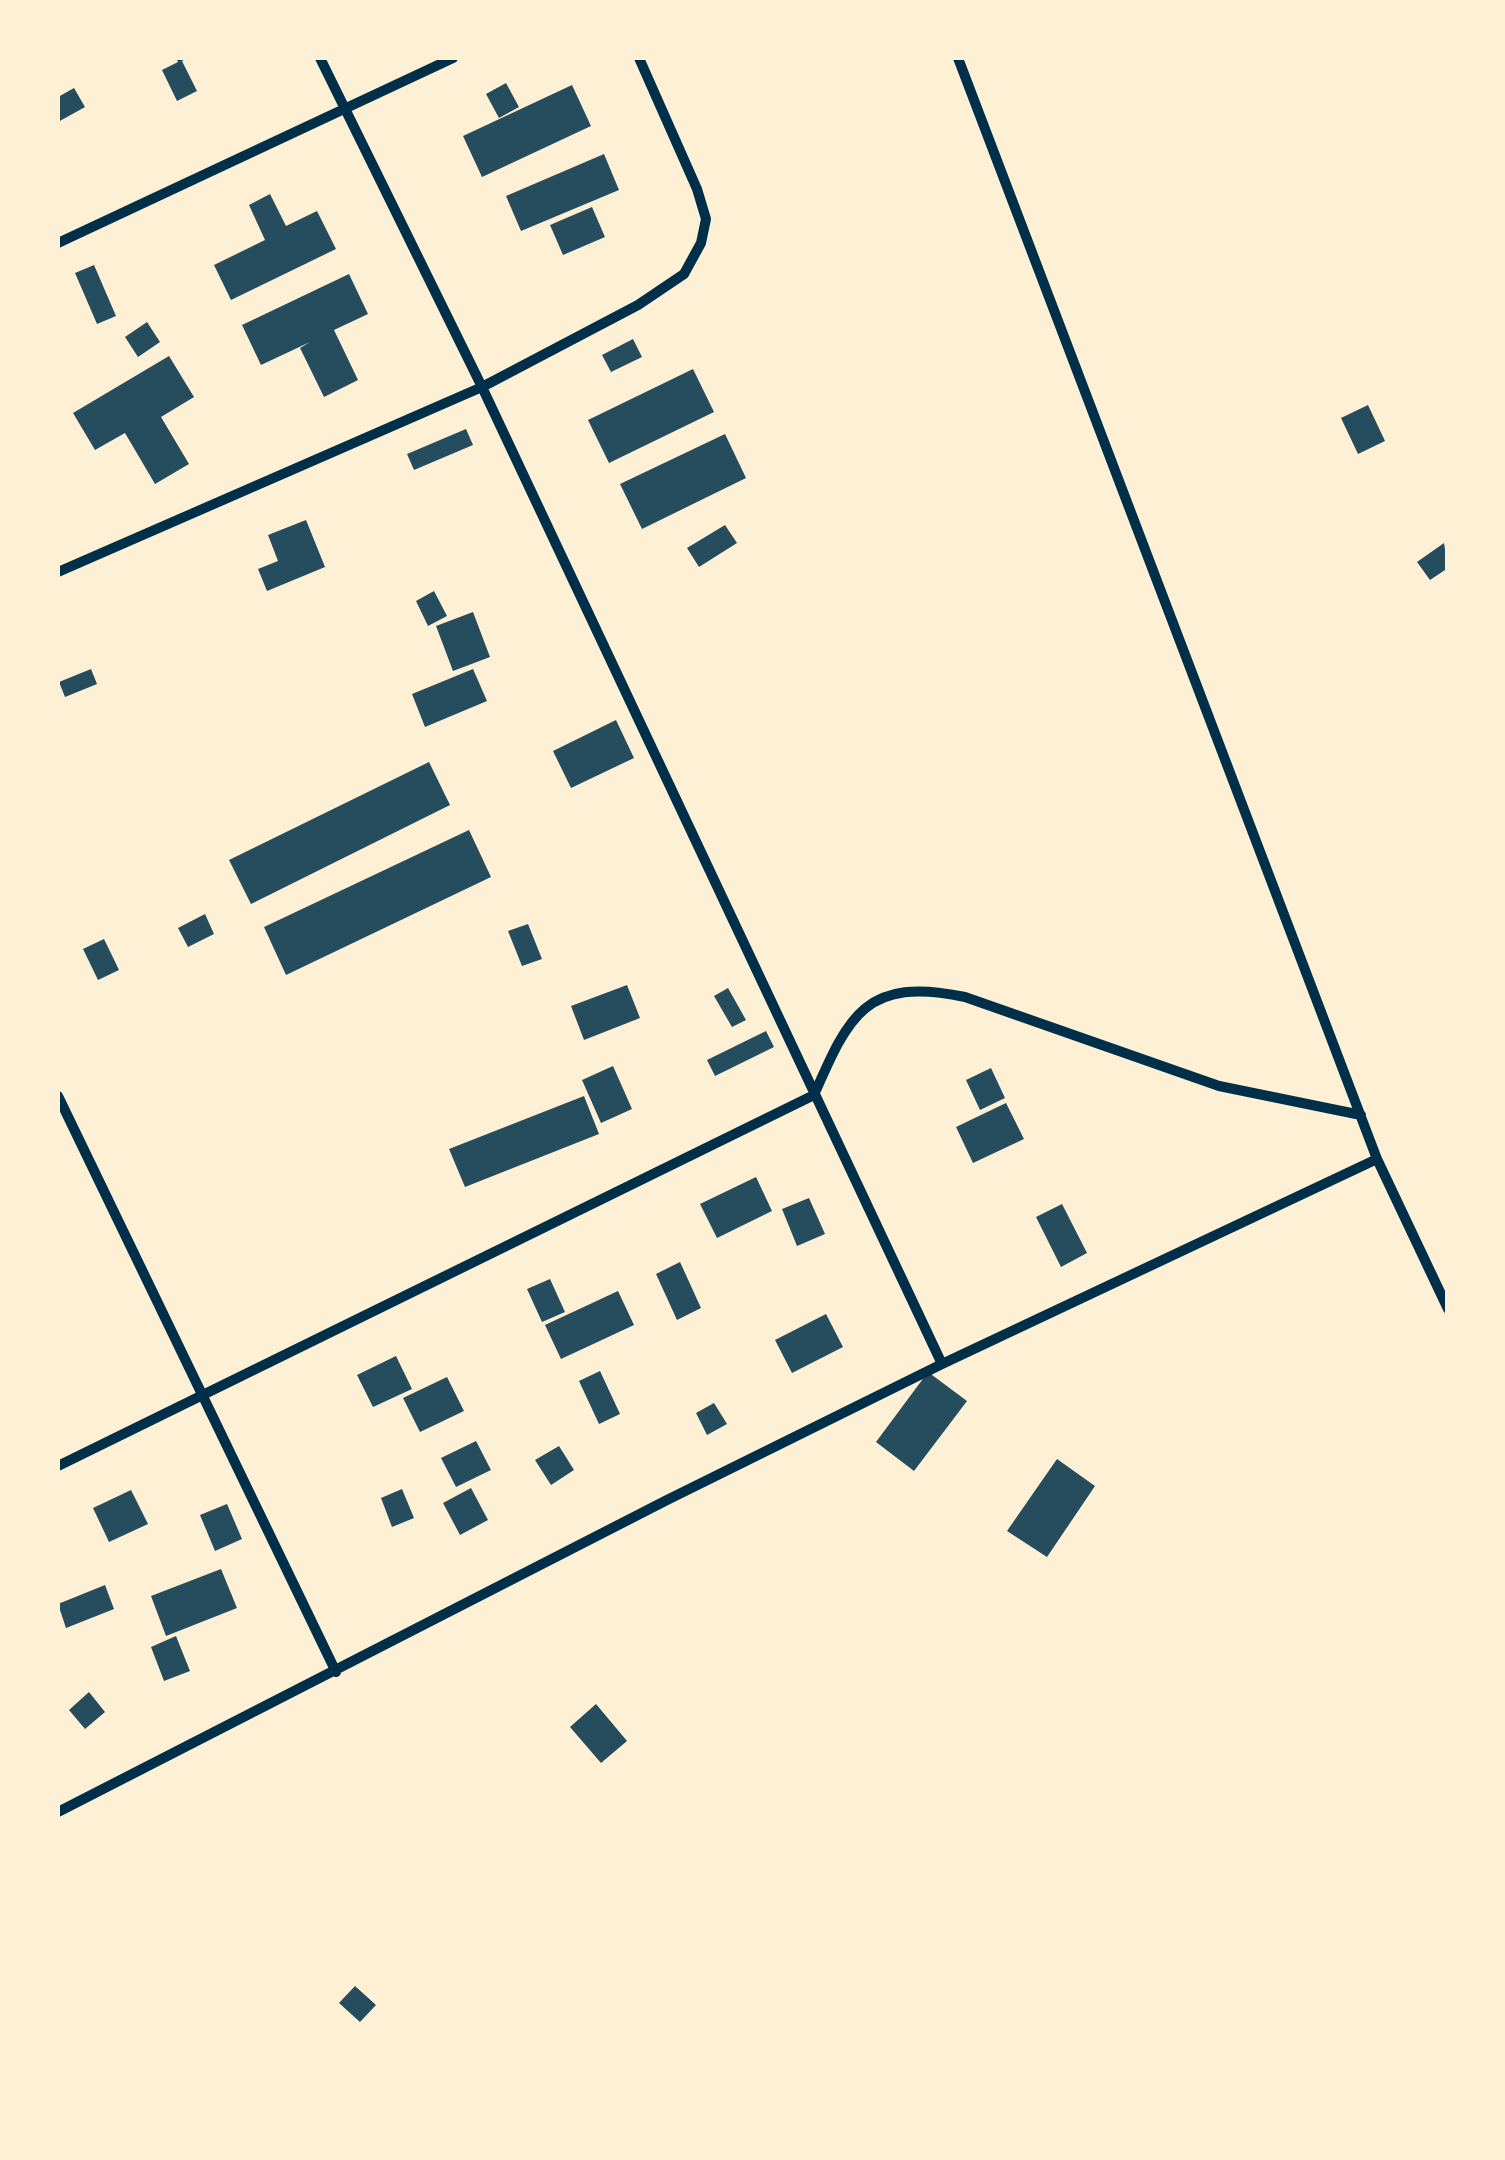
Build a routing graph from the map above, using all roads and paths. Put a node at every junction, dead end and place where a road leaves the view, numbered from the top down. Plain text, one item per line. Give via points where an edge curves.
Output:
1 (320, 58) edge
2 (454, 58) edge
3 (639, 58) edge
4 (958, 58) edge
5 (346, 109) junction
6 (58, 243) edge
7 (482, 386) junction
8 (58, 572) edge
9 (814, 1095) junction
10 (58, 1096) edge
11 (1361, 1114) junction
12 (1377, 1158) junction
13 (1448, 1309) edge
14 (942, 1364) junction
15 (203, 1396) junction
16 (58, 1466) edge
17 (336, 1672) junction
18 (58, 1812) edge

1 - 5 street
2 - 5 street
3 - 7 street via 702,205 704,232 694,260 638,305
4 - 11 street
5 - 6 street
5 - 7 street
7 - 8 street
7 - 9 street
9 - 11 street via 852,1016 882,999 926,992 1024,1015 1218,1086
9 - 14 street
9 - 15 street
10 - 15 street
11 - 12 street
12 - 13 street
12 - 14 street
14 - 17 street
15 - 16 street
15 - 17 street
17 - 18 street

